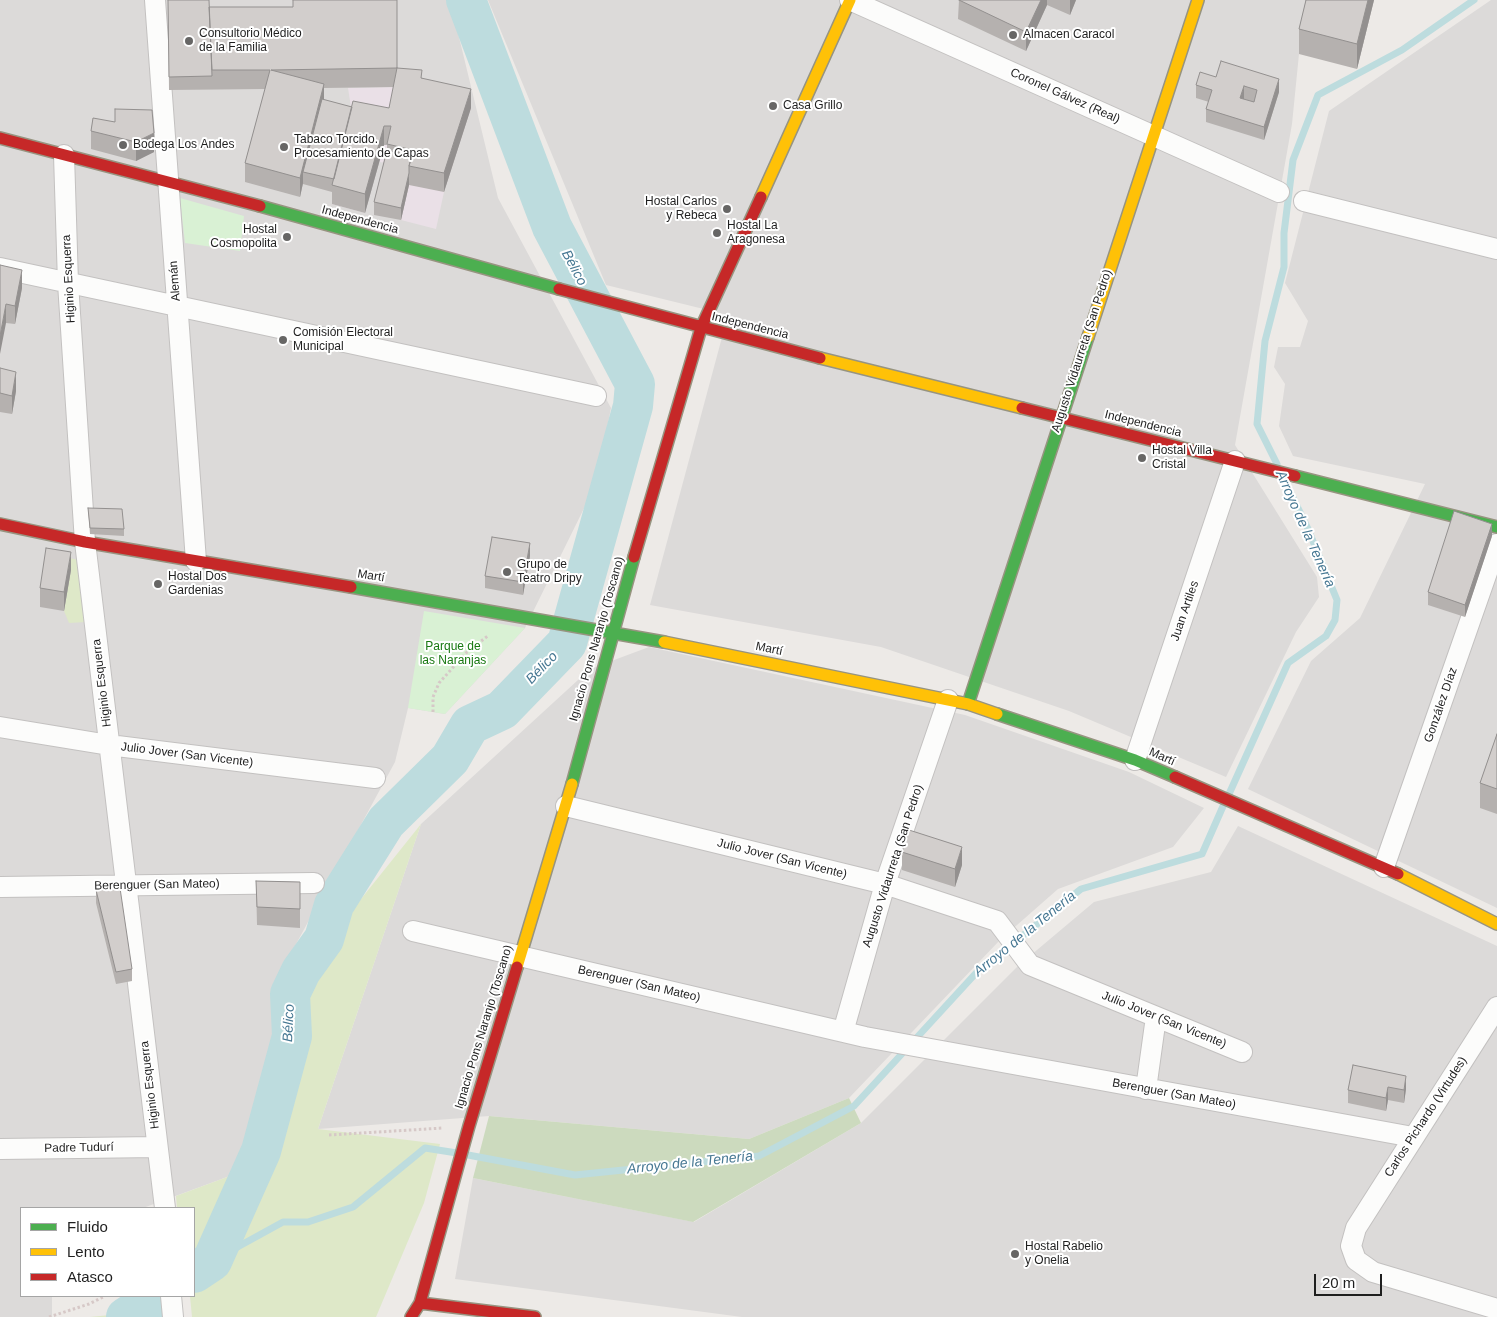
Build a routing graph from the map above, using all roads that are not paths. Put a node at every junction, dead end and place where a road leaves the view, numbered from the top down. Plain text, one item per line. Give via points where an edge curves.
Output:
1 (155, 0) edge
2 (850, 0) edge
3 (1198, 0) edge
4 (1153, 135) junction
5 (0, 138) edge
6 (64, 155) junction
7 (168, 182) junction
8 (1279, 192) dead end
9 (1304, 200) dead end
10 (1497, 249) edge
11 (0, 268) edge
12 (68, 283) junction
13 (177, 306) junction
14 (701, 328) junction
15 (596, 396) dead end
16 (1061, 418) junction
17 (1235, 461) junction
18 (0, 524) edge
19 (1497, 527) edge
20 (85, 542) junction
21 (1497, 544) edge
22 (196, 561) junction
23 (612, 631) junction
24 (948, 700) junction
25 (968, 704) junction
26 (0, 727) edge
27 (109, 746) junction
28 (1135, 760) junction
29 (375, 778) dead end
30 (566, 806) junction
31 (1384, 867) junction
32 (314, 883) dead end
33 (885, 884) junction
34 (126, 886) junction
35 (0, 887) edge
36 (1497, 924) edge
37 (413, 931) dead end
38 (520, 956) junction
39 (1497, 1006) edge
40 (1156, 1017) junction
41 (844, 1032) junction
42 (1242, 1052) dead end
43 (1146, 1089) junction
44 (1413, 1137) junction
45 (158, 1147) junction
46 (0, 1149) edge
47 (165, 1207) edge
48 (172, 1297) edge
49 (1497, 1309) edge
50 (415, 1310) edge
51 (173, 1317) edge
52 (434, 1317) edge
53 (535, 1317) edge

1 - 7 street, Alemán
2 - 4 street, Coronel Gálvez (Real)
2 - 14 street, Ignacio Pons Naranjo (Toscano)
3 - 4 street, Augusto Vidaurreta (San Pedro)
4 - 8 street, Coronel Gálvez (Real)
4 - 16 street, Augusto Vidaurreta (San Pedro)
5 - 6 street, Independencia
6 - 7 street, Independencia
6 - 12 street, Higinio Esquerra
7 - 13 street, Alemán
7 - 14 street, Independencia
9 - 10 street
11 - 12 street
12 - 13 street
12 - 20 street, Higinio Esquerra
13 - 15 street
13 - 22 street, Alemán
14 - 16 street, Independencia
14 - 23 street, Ignacio Pons Naranjo (Toscano)
16 - 17 street, Independencia
16 - 25 street, Augusto Vidaurreta (San Pedro)
17 - 19 street, Independencia
17 - 28 street, Juan Artiles
18 - 20 street, Martí
20 - 22 street, Martí
20 - 27 street, Higinio Esquerra
21 - 31 street, González Díaz
22 - 23 street, Martí
23 - 24 street, Martí
23 - 30 street, Ignacio Pons Naranjo (Toscano)
24 - 25 street, Martí
24 - 33 street, Augusto Vidaurreta (San Pedro)
25 - 28 street, Martí
26 - 27 street, Julio Jover (San Vicente)
27 - 29 street, Julio Jover (San Vicente)
27 - 34 street, Higinio Esquerra
28 - 31 street, Martí
30 - 33 street, Julio Jover (San Vicente)
30 - 38 street, Ignacio Pons Naranjo (Toscano)
31 - 36 street, Martí
32 - 34 street, Berenguer (San Mateo)
33 - 40 street, Julio Jover (San Vicente) via 997,922 1030,965
33 - 41 street, Augusto Vidaurreta (San Pedro)
34 - 35 street, Berenguer (San Mateo)
34 - 45 street, Higinio Esquerra
37 - 38 street, Berenguer (San Mateo)
38 - 41 street, Berenguer (San Mateo)
38 - 50 street, Ignacio Pons Naranjo (Toscano)
39 - 44 street, Carlos Pichardo (Virtudes)
40 - 42 street, Julio Jover (San Vicente)
40 - 43 street
41 - 43 street, Berenguer (San Mateo)
43 - 44 street, Berenguer (San Mateo)
44 - 49 street, Carlos Pichardo (Virtudes) via 1356,1228 1350,1246 1356,1260 1373,1272
45 - 46 street, Padre Tudurí
45 - 47 street, Higinio Esquerra
48 - 51 street
50 - 52 street
50 - 53 street

